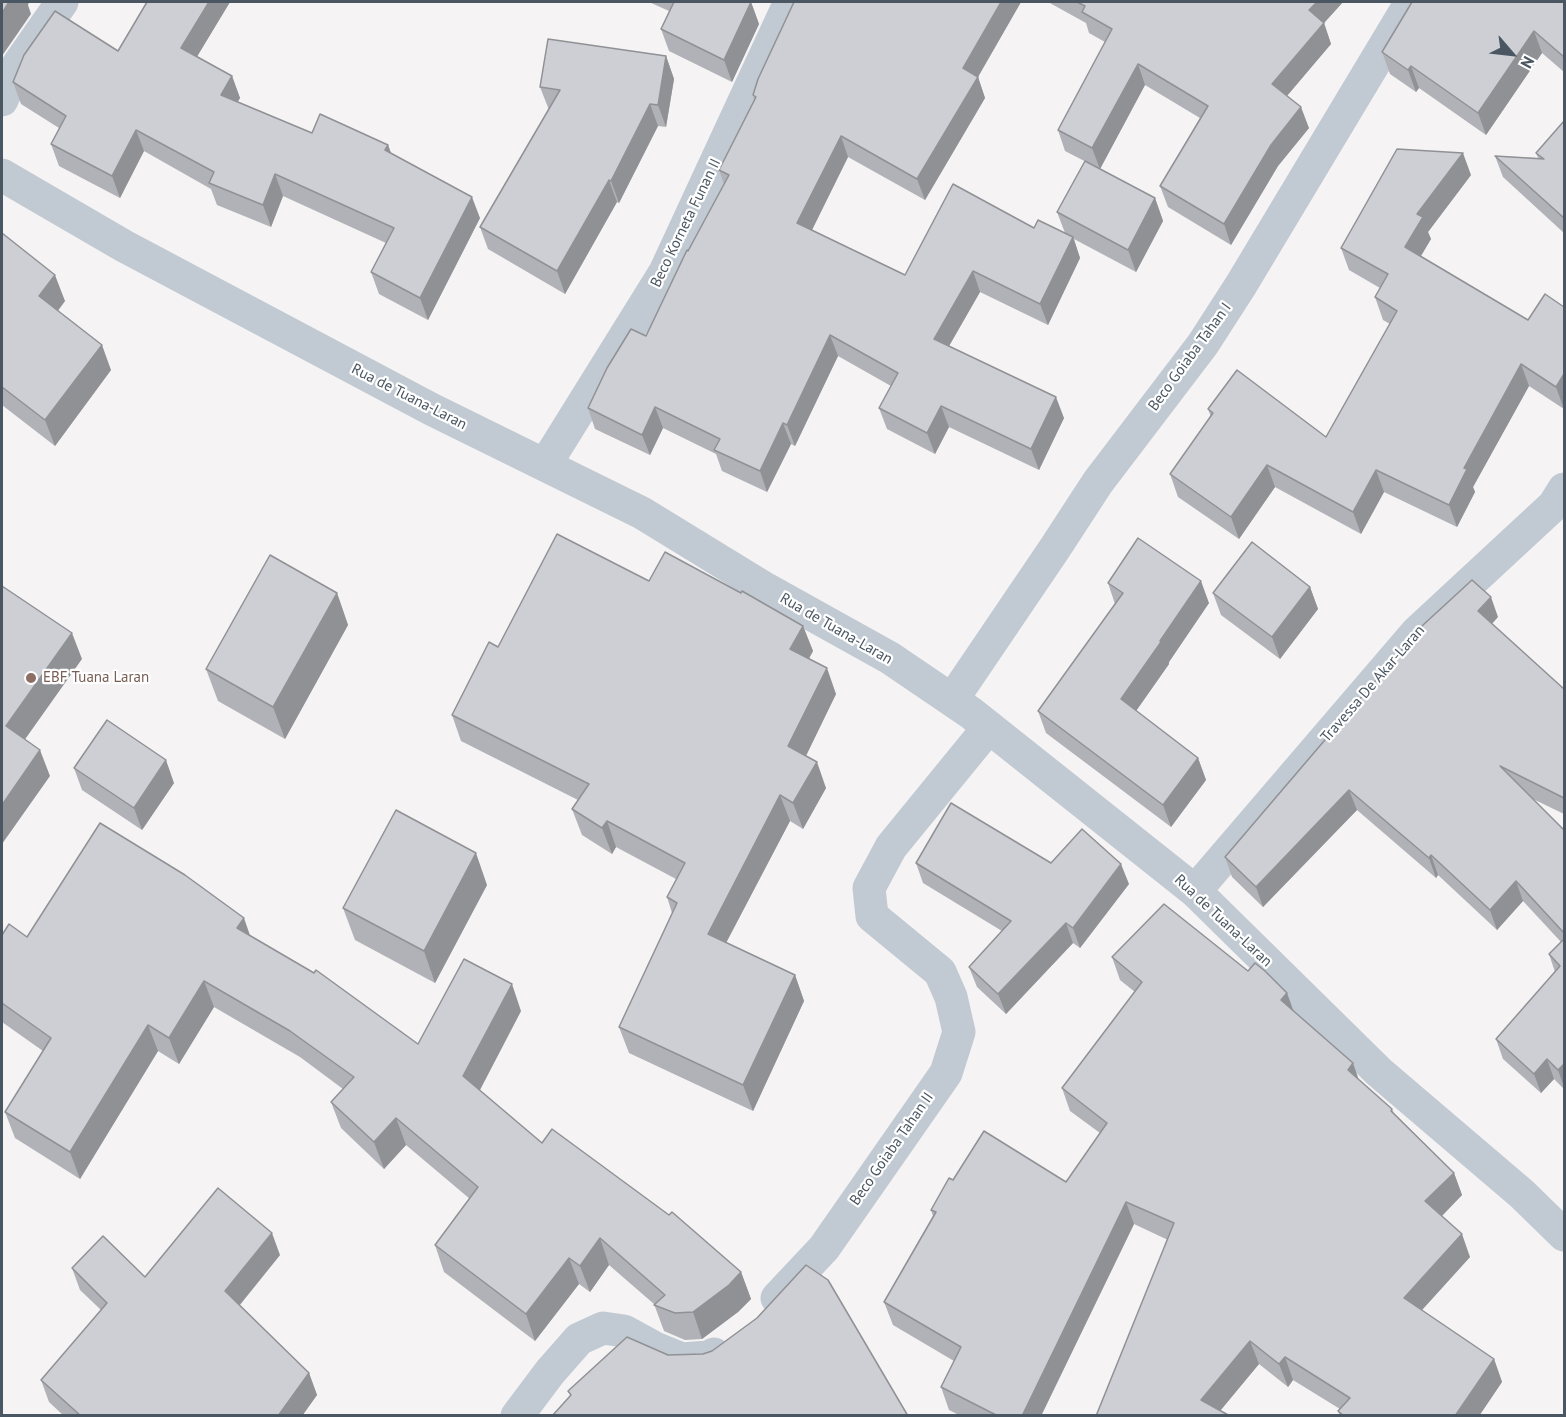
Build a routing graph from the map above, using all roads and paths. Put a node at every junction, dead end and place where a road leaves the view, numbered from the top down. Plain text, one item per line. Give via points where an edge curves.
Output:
1 (62, 2) edge
2 (790, 2) edge
3 (1411, 2) edge
4 (2, 100) edge
5 (2, 174) edge
6 (545, 465) junction
7 (1564, 489) edge
8 (952, 700) junction
9 (989, 727) junction
10 (1195, 891) junction
11 (1564, 1235) edge
12 (759, 1317) edge
13 (734, 1338) edge
14 (517, 1416) edge

1 - 4 street via 16,68
2 - 6 street, Beco Korneta Funan II via 665,272
3 - 8 street, Beco Goiaba Tahan I via 1209,334 1098,482
5 - 6 street, Rua de Tuana-Laran via 124,246
6 - 8 street, Rua de Tuana-Laran via 642,513 766,589 890,658
7 - 10 street, Travessa De Akar-Laran via 1554,506 1418,632
8 - 9 street, Rua de Tuana-Laran
9 - 10 street, Rua de Tuana-Laran
9 - 12 street, Beco Goiaba Tahan II via 891,846 869,888 872,916 940,972 951,997 959,1032 946,1073 824,1248
10 - 11 street, Rua de Tuana-Laran via 1380,1072
13 - 14 street via 709,1357 682,1359 624,1331 603,1328 579,1339

